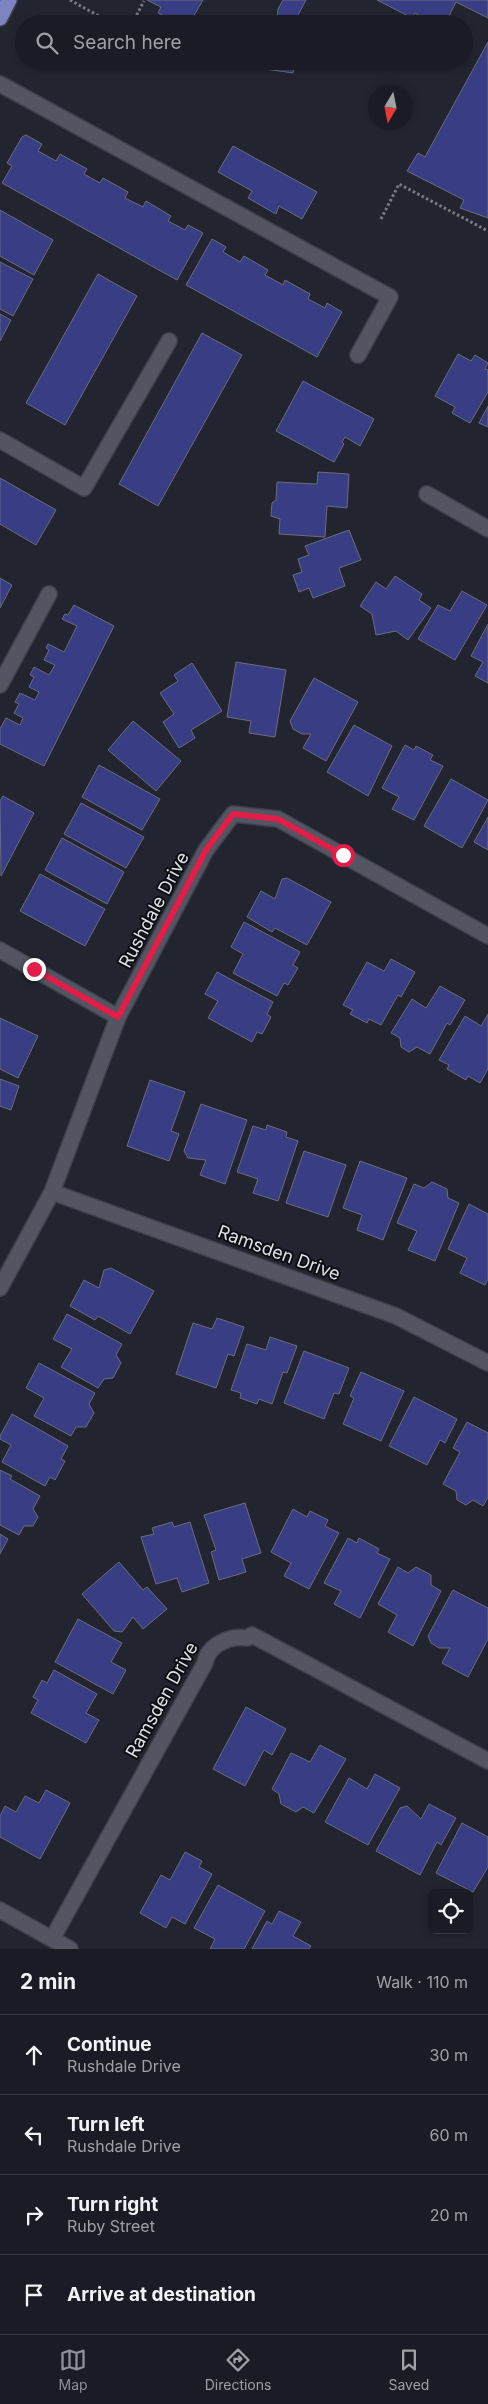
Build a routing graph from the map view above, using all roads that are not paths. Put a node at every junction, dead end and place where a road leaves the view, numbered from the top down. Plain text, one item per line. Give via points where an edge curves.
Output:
1 (9, 0) edge
2 (0, 18) edge
3 (0, 84) edge
4 (168, 341) dead end
5 (358, 355) dead end
6 (0, 440) edge
7 (427, 494) dead end
8 (488, 529) edge
9 (48, 594) dead end
10 (5, 662) edge
11 (0, 685) edge
12 (488, 936) edge
13 (0, 950) edge
14 (118, 1017) junction
15 (52, 1192) junction
16 (0, 1288) edge
17 (488, 1363) edge
18 (488, 1761) edge
19 (0, 1910) edge
20 (52, 1939) junction
21 (70, 1949) edge

1 - 2 main road
3 - 5 street via 390,297
4 - 6 street via 84,488
7 - 8 street
9 - 10 street
10 - 11 street
12 - 14 street, Rushdale Drive via 278,819 233,814 206,850
13 - 14 street
14 - 15 street, Rushdale Drive
15 - 16 street, Rushdale Drive
15 - 17 street, Ramsden Drive via 396,1316
18 - 20 street, Ramsden Drive via 267,1642 252,1635 230,1639 216,1645 206,1655 205,1663
19 - 20 street
20 - 21 street

